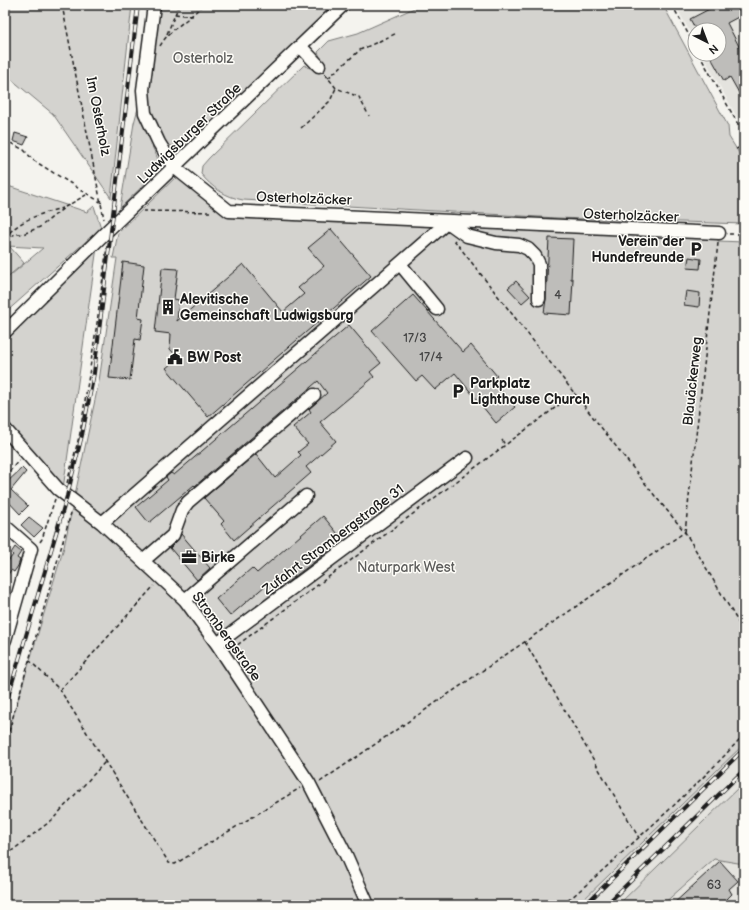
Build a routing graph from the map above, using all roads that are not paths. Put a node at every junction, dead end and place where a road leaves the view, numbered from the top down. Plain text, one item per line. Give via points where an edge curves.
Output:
1 (154, 5) edge
2 (343, 5) edge
3 (301, 47) junction
4 (319, 66) road end
5 (174, 167) junction
6 (445, 224) junction
7 (719, 233) road end
8 (400, 264) junction
9 (539, 299) dead end
10 (437, 309) dead end
11 (5, 332) edge
12 (314, 395) dead end
13 (5, 429) edge
14 (467, 458) dead end
15 (306, 496) dead end
16 (102, 523) junction
17 (5, 526) edge
18 (143, 562) junction
19 (185, 600) junction
20 (8, 622) edge
21 (5, 640) edge
22 (217, 644) junction
23 (368, 905) edge

1 - 5 street via 143,90 145,113
2 - 3 street, Ludwigsburger Straße
3 - 4 street
3 - 5 street, Ludwigsburger Straße
5 - 6 street, Osterholzäcker via 229,210 337,214
5 - 11 street, Ludwigsburger Straße
6 - 7 street, Osterholzäcker
6 - 8 street
6 - 9 street, Osterholzäcker via 467,236 519,245 528,249 539,264
8 - 10 street
8 - 16 street
12 - 18 street via 188,502 182,510 173,535
13 - 16 street, Strombergstraße via 61,492
14 - 22 street, Zufahrt Strombergstraße 31
15 - 19 street
16 - 18 street, Strombergstraße
17 - 20 street via 31,549
18 - 19 street, Strombergstraße
19 - 22 street, Strombergstraße
20 - 21 street
22 - 23 street, Strombergstraße via 311,785

